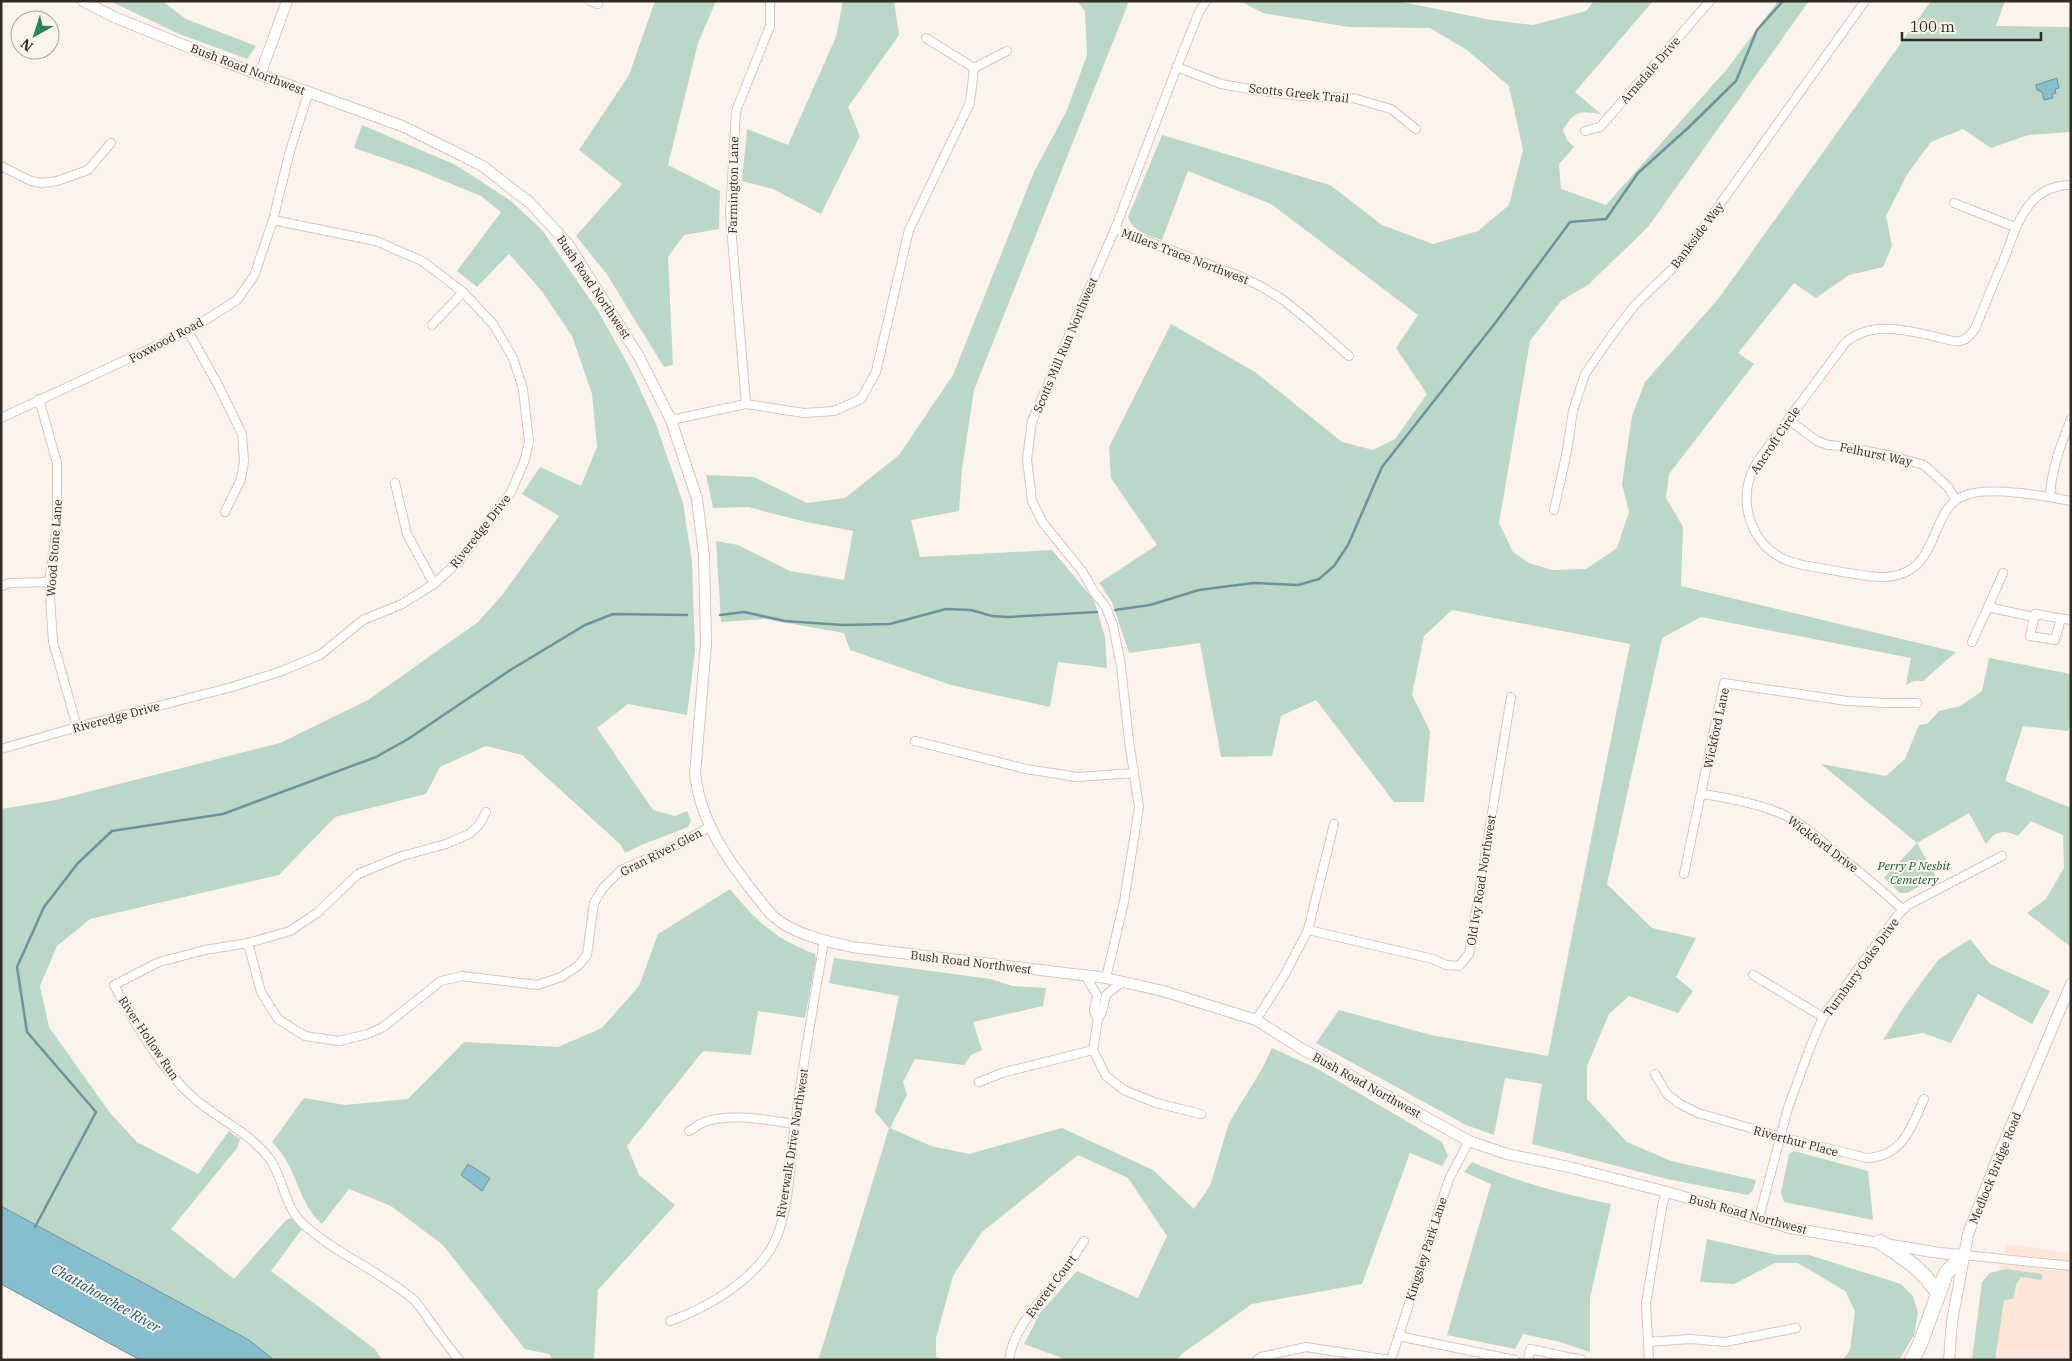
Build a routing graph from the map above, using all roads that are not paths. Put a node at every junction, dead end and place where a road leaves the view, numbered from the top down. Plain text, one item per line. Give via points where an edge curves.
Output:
1 (83, 1) edge
2 (287, 1) edge
3 (1206, 1) edge
4 (1710, 1) edge
5 (1865, 1) edge
6 (770, 2) dead end
7 (926, 38) dead end
8 (1007, 51) dead end
9 (1177, 67) junction
10 (974, 68) junction
11 (260, 75) junction
12 (309, 92) junction
13 (1416, 129) dead end
14 (1585, 131) dead end
15 (111, 143) dead end
16 (1, 166) edge
17 (2071, 185) edge
18 (1954, 203) dead end
19 (273, 220) junction
20 (2015, 227) junction
21 (1115, 229) junction
22 (463, 292) junction
23 (432, 326) dead end
24 (188, 331) junction
25 (1349, 356) dead end
26 (39, 399) junction
27 (746, 404) junction
28 (1, 418) edge
29 (2071, 419) edge
30 (671, 420) junction
31 (1789, 420) junction
32 (395, 483) dead end
33 (2050, 497) junction
34 (1955, 500) junction
35 (2071, 501) edge
36 (1554, 510) dead end
37 (225, 512) dead end
38 (2003, 573) dead end
39 (49, 582) junction
40 (434, 584) junction
41 (1, 586) edge
42 (1988, 607) junction
43 (2034, 617) junction
44 (2060, 618) junction
45 (2071, 620) edge
46 (1972, 642) dead end
47 (1511, 697) dead end
48 (1917, 703) dead end
49 (77, 726) junction
50 (915, 742) dead end
51 (1, 749) edge
52 (1134, 773) junction
53 (1702, 794) junction
54 (486, 812) dead end
55 (1334, 824) dead end
56 (710, 827) junction
57 (2002, 856) dead end
58 (1684, 874) dead end
59 (1903, 910) junction
60 (1308, 930) junction
61 (824, 941) junction
62 (248, 943) junction
63 (1753, 975) dead end
64 (1086, 977) junction
65 (1106, 978) junction
66 (1122, 982) junction
67 (2071, 984) edge
68 (2066, 1008) edge
69 (1823, 1017) junction
70 (1098, 1019) junction
71 (1256, 1020) junction
72 (1093, 1050) junction
73 (1655, 1074) dead end
74 (979, 1082) dead end
75 (1924, 1099) dead end
76 (1201, 1114) dead end
77 (795, 1124) junction
78 (689, 1131) dead end
79 (1781, 1137) junction
80 (1470, 1141) junction
81 (1667, 1192) junction
82 (1759, 1218) junction
83 (1084, 1241) dead end
84 (1880, 1242) junction
85 (1964, 1255) junction
86 (2071, 1266) edge
87 (1938, 1293) junction
88 (670, 1321) dead end
89 (1796, 1328) dead end
90 (1398, 1336) junction
91 (1648, 1342) junction
92 (459, 1360) edge
93 (1009, 1360) edge
94 (1257, 1360) edge
95 (1390, 1360) edge
96 (1515, 1360) edge
97 (1528, 1360) edge
98 (1582, 1360) edge
99 (1649, 1360) edge
100 (1912, 1360) edge
101 (1949, 1360) edge

1 - 11 street, Bush Road Northwest via 114,17
2 - 11 street
3 - 9 street, Scotts Mill Run Northwest
4 - 14 street, Arnsdale Drive via 1600,127
5 - 36 street, Bankside Way via 1688,250 1634,306 1586,374 1573,411
6 - 27 street, Farmington Lane via 770,26 736,110 730,214
7 - 10 street
8 - 10 street
9 - 13 street, Scotts Greek Trail via 1221,84 1255,90 1353,98 1391,110
9 - 21 street, Scotts Mill Run Northwest
10 - 27 street via 970,103 909,230 876,372 861,399 834,411 804,413
11 - 12 street, Bush Road Northwest
12 - 19 street, Foxwood Road
12 - 30 street, Bush Road Northwest via 402,126 453,151 484,167 530,203 568,244 594,283 638,355
15 - 16 street via 88,170 56,181 31,181
17 - 20 street, Ancroft Circle via 2051,188 2039,195
18 - 20 street
19 - 22 street, Riveredge Drive via 376,241 422,261
19 - 24 street, Foxwood Road via 254,276 237,300
20 - 31 street, Ancroft Circle via 1969,337 1960,341 1884,328 1855,334 1830,362
21 - 25 street, Millers Trace Northwest via 1262,287 1282,299
21 - 52 street, Scotts Mill Run Northwest via 1032,421 1027,459 1032,501 1043,523 1082,571 1106,607 1113,625
22 - 23 street
22 - 40 street, Riveredge Drive via 493,324 513,358 523,389 529,442 511,492 460,560
24 - 26 street, Foxwood Road
24 - 37 street via 242,434 244,461 241,479
26 - 28 street, Foxwood Road
26 - 39 street, Wood Stone Lane via 57,463 58,527
27 - 30 street
29 - 33 street via 2050,481
30 - 56 street, Bush Road Northwest via 697,499 704,556 706,644 695,774 698,795
31 - 34 street, Felhurst Way via 1828,446 1892,456 1924,465 1948,488
31 - 34 street, Ancroft Circle via 1751,473 1747,492 1752,528 1760,540 1786,560 1881,578 1895,576 1909,570 1928,552 1940,522
32 - 40 street via 407,534
33 - 34 street via 1979,492
33 - 35 street
38 - 42 street
39 - 41 street
39 - 49 street, Wood Stone Lane via 53,642
40 - 49 street, Riveredge Drive via 402,604 362,620 320,655 282,671
42 - 43 street
42 - 46 street
43 - 44 street via 2035,614
43 - 44 street via 2030,636 2055,640
44 - 45 street
47 - 60 street, Old Ivy Road Northwest via 1469,954 1464,962 1459,966 1446,965 1433,959
48 - 53 street, Wickford Lane via 1847,700 1724,683
49 - 51 street, Riveredge Drive
50 - 52 street via 1026,769 1077,777
52 - 65 street, Scotts Mill Run Northwest via 1139,807 1124,902
53 - 58 street, Wickford Lane
53 - 59 street, Wickford Drive via 1748,802 1799,824
54 - 62 street, River Hollow Run via 469,834 358,874 317,913 290,931
55 - 60 street
56 - 61 street, Bush Road Northwest via 737,872 773,916 798,932
56 - 62 street, Gran River Glen via 621,870 603,888 594,903 587,955 578,966 561,977 538,985 462,976 440,981 383,1027 368,1034 339,1040 305,1036 278,1019 261,992
57 - 59 street, Turnbury Oaks Drive
59 - 69 street, Turnbury Oaks Drive
60 - 71 street
61 - 64 street, Bush Road Northwest
61 - 77 street, Riverwalk Drive Northwest
62 - 92 street, River Hollow Run via 159,962 114,985 170,1073 195,1099 251,1139 268,1157 299,1220 320,1238 415,1301
63 - 69 street
64 - 65 street, Bush Road Northwest
64 - 70 street via 1096,993 1094,1011
65 - 66 street, Bush Road Northwest
66 - 70 street via 1106,994
66 - 71 street, Bush Road Northwest via 1163,991
67 - 68 street, Medlock Bridge Road
68 - 85 street, Medlock Bridge Road via 1997,1159 1968,1234
69 - 79 street, Turnbury Oaks Drive via 1803,1065
70 - 72 street
71 - 80 street, Bush Road Northwest via 1302,1049
72 - 74 street
72 - 76 street via 1106,1076 1124,1090 1156,1103
73 - 79 street, Riverthur Place via 1667,1094 1698,1113
75 - 79 street, Riverthur Place via 1908,1134 1891,1152 1879,1158 1854,1156
77 - 78 street via 753,1118 716,1120 702,1123
77 - 88 street, Riverwalk Drive Northwest via 784,1208 774,1242 748,1276 690,1314
79 - 82 street, Turnbury Oaks Drive
80 - 81 street, Bush Road Northwest via 1506,1154 1569,1166
80 - 90 street, Kingsley Park Lane via 1449,1179
81 - 82 street, Bush Road Northwest
81 - 91 street via 1646,1303
82 - 84 street, Bush Road Northwest via 1790,1228
83 - 93 street, Everett Court via 1024,1321
84 - 85 street, Bush Road Northwest
84 - 87 highway via 1926,1276
85 - 86 street
85 - 87 highway via 1946,1273
85 - 101 street, Medlock Bridge Road
87 - 100 highway
89 - 91 street via 1725,1342 1690,1338
90 - 95 street, Kingsley Park Lane
90 - 96 street
91 - 99 street
94 - 95 street via 1306,1347
97 - 98 street via 1530,1349

